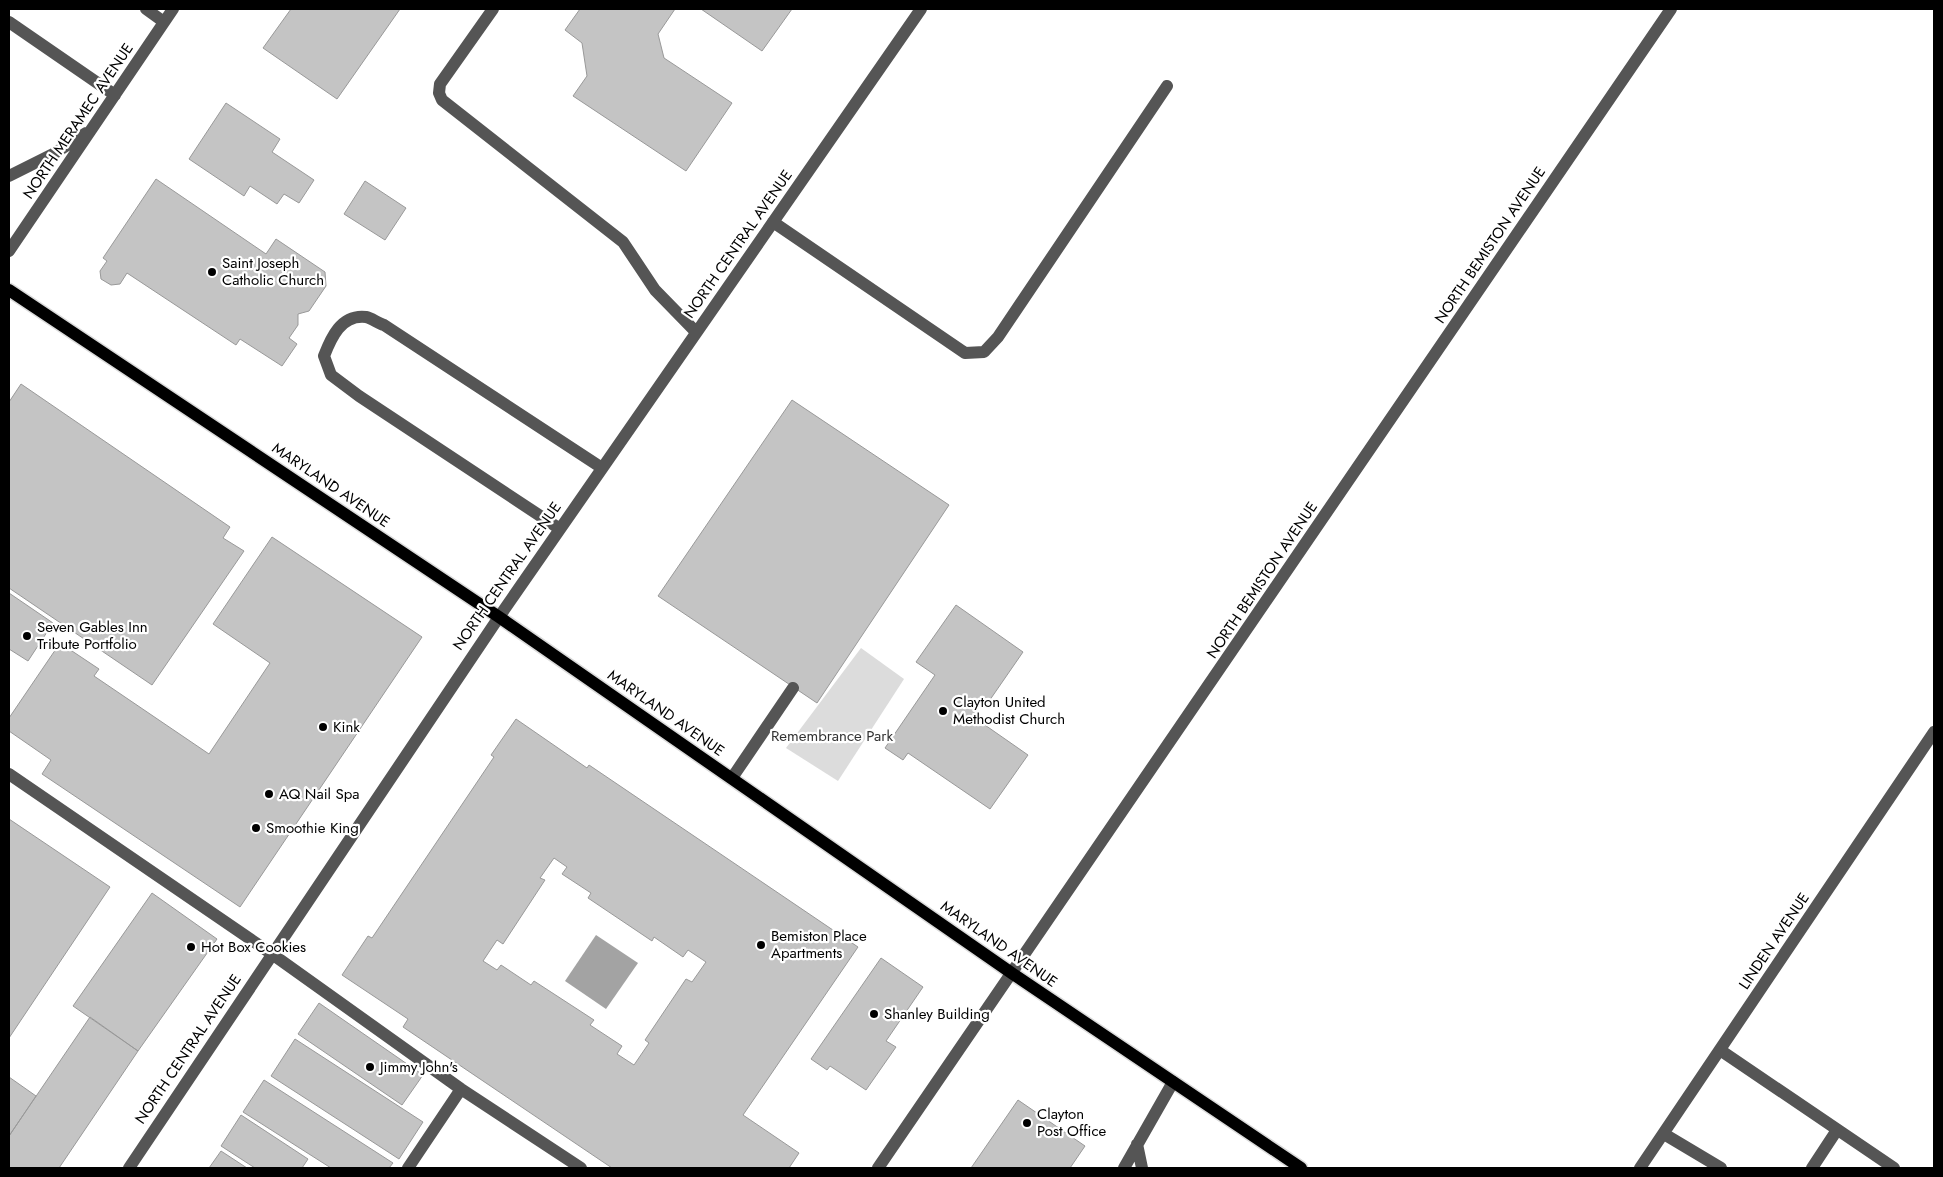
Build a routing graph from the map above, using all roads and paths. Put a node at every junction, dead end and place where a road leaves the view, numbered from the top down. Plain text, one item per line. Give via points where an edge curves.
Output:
1 (146, 9) edge
2 (173, 9) edge
3 (493, 9) edge
4 (921, 9) edge
5 (1672, 9) edge
6 (9, 22) edge
7 (164, 22) junction
8 (1168, 86) dead end
9 (115, 96) junction
10 (90, 131) junction
11 (9, 176) edge
12 (773, 222) junction
13 (9, 251) edge
14 (9, 290) edge
15 (696, 332) junction
16 (602, 468) junction
17 (560, 529) junction
18 (499, 617) junction
19 (793, 688) dead end
20 (1934, 732) edge
21 (9, 774) edge
22 (732, 778) junction
23 (272, 954) junction
24 (1013, 974) junction
25 (1720, 1050) junction
26 (1173, 1082) junction
27 (461, 1089) junction
28 (1837, 1130) junction
29 (1664, 1134) junction
30 (1136, 1144) junction
31 (128, 1168) edge
32 (408, 1168) edge
33 (581, 1168) edge
34 (878, 1168) edge
35 (1124, 1168) edge
36 (1142, 1168) edge
37 (1301, 1168) edge
38 (1640, 1168) edge
39 (1721, 1168) edge
40 (1812, 1168) edge
41 (1894, 1168) edge

1 - 7 street
2 - 7 street, NORTH MERAMEC AVENUE
3 - 15 street via 440,84 442,100 623,242 654,290
4 - 12 street, NORTH CENTRAL AVENUE
5 - 24 street, NORTH BEMISTON AVENUE
6 - 9 street
7 - 9 street, NORTH MERAMEC AVENUE
8 - 12 street via 998,338 984,352 965,352
9 - 10 street, NORTH MERAMEC AVENUE
10 - 11 street
10 - 13 street, NORTH MERAMEC AVENUE
12 - 15 street, NORTH CENTRAL AVENUE
14 - 18 main road, MARYLAND AVENUE
15 - 16 street, NORTH CENTRAL AVENUE
16 - 17 street, NORTH CENTRAL AVENUE
16 - 17 street via 384,326 366,317 347,321 332,333 324,356 331,375
17 - 18 street, NORTH CENTRAL AVENUE
18 - 22 main road, MARYLAND AVENUE
18 - 23 street, NORTH CENTRAL AVENUE
19 - 22 street
20 - 25 street, LINDEN AVENUE
21 - 23 street
22 - 24 main road, MARYLAND AVENUE
23 - 27 street
23 - 31 street, NORTH CENTRAL AVENUE
24 - 26 main road, MARYLAND AVENUE
24 - 34 street, NORTH BEMISTON AVENUE
25 - 28 street
25 - 29 street, LINDEN AVENUE
26 - 30 street
26 - 37 main road, MARYLAND AVENUE
27 - 32 street
27 - 33 street
28 - 40 street
28 - 41 street
29 - 38 street, LINDEN AVENUE
29 - 39 street
30 - 35 street
30 - 36 street

